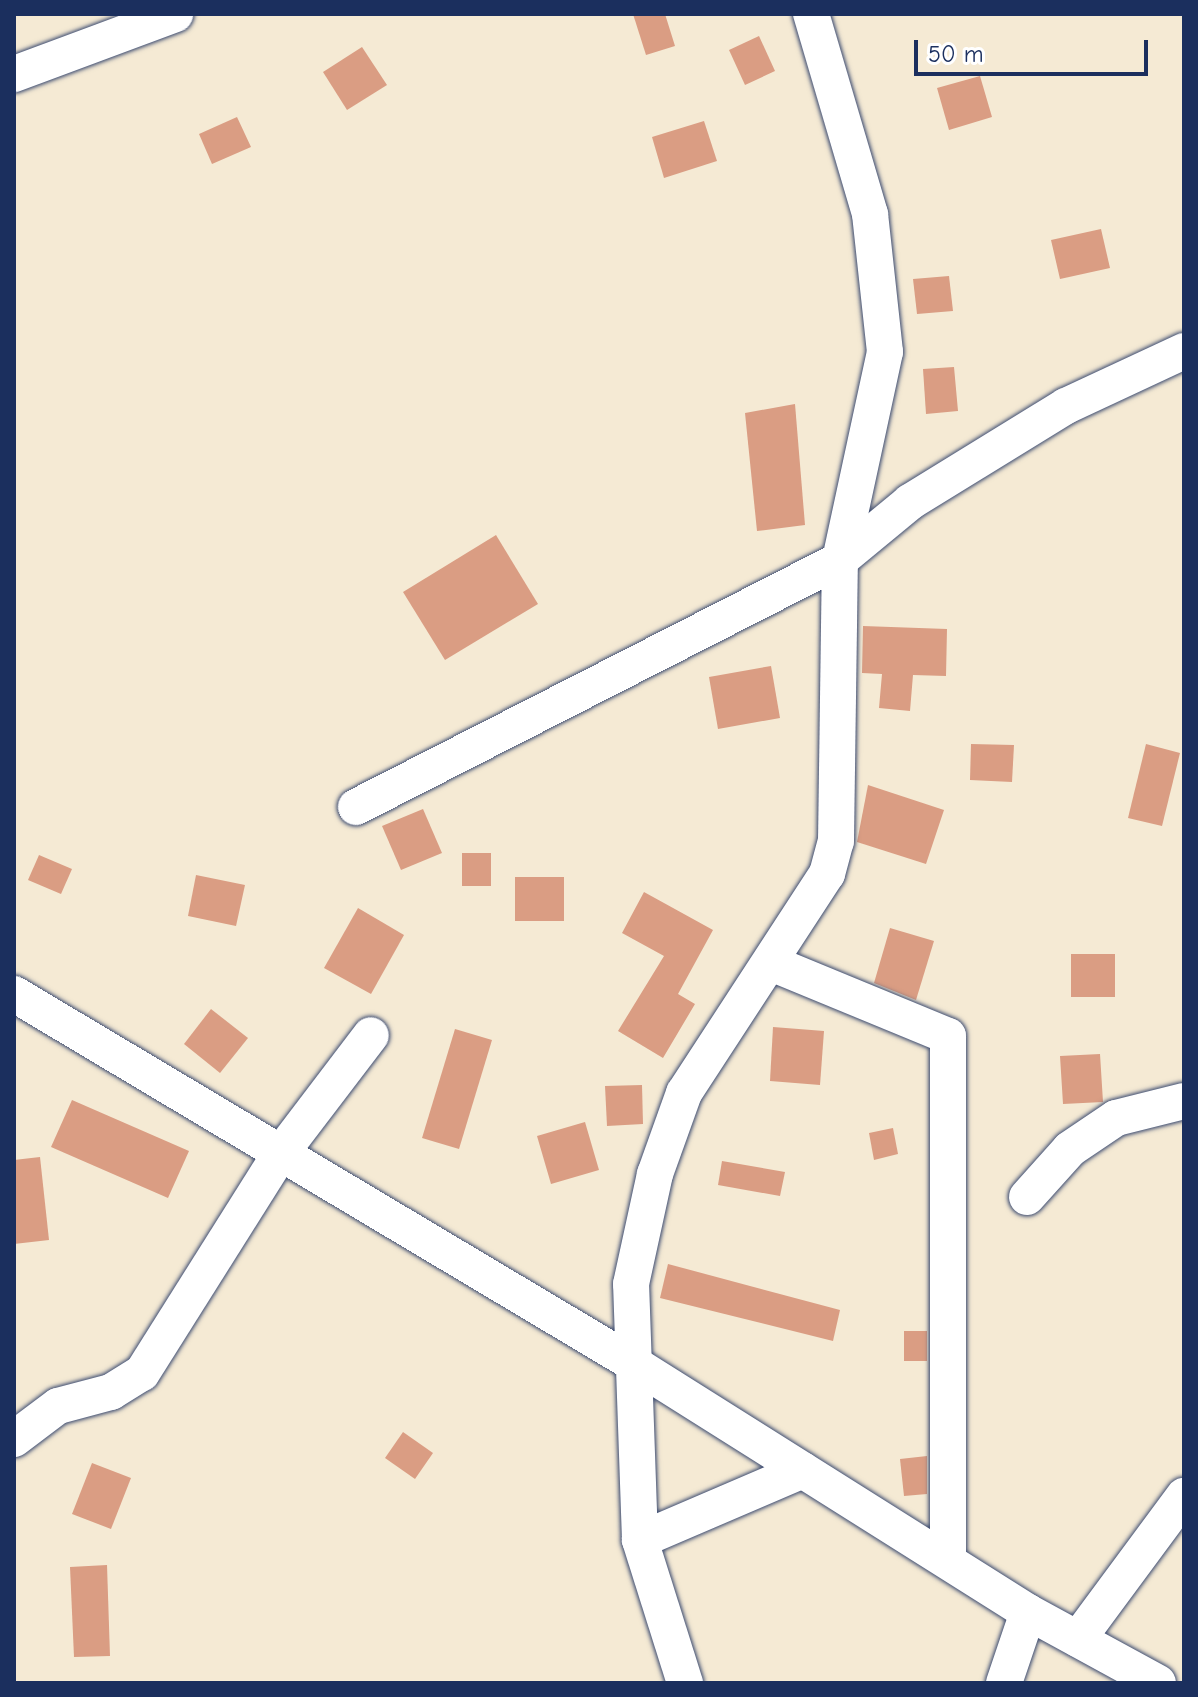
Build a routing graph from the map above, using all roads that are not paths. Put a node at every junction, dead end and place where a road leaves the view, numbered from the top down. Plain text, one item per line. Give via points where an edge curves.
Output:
1 (175, 14) edge
2 (811, 14) edge
3 (14, 74) edge
4 (1184, 351) edge
5 (840, 560) junction
6 (356, 807) dead end
7 (771, 963) junction
8 (17, 997) edge
9 (371, 1035) dead end
10 (1184, 1101) edge
11 (278, 1157) junction
12 (1027, 1197) dead end
13 (631, 1362) junction
14 (14, 1439) edge
15 (803, 1470) junction
16 (1184, 1496) edge
17 (640, 1540) junction
18 (948, 1556) junction
19 (1028, 1612) junction
20 (1078, 1639) junction
21 (685, 1683) edge
22 (1004, 1683) edge
23 (1158, 1683) edge

1 - 3 street
2 - 5 street via 863,184 883,297 877,409
4 - 5 street via 1053,414 910,502
5 - 6 street
5 - 7 street via 836,841 827,874
7 - 13 street via 684,1093 655,1174 631,1284
7 - 18 street via 948,1036
8 - 11 street
9 - 11 street
10 - 12 street via 1116,1118 1070,1149
11 - 13 street
11 - 14 street via 142,1373 111,1392 58,1406
13 - 15 street
13 - 17 street
15 - 17 street
15 - 18 street
16 - 20 street
17 - 21 street
18 - 19 street
19 - 20 street
19 - 22 street
20 - 23 street

